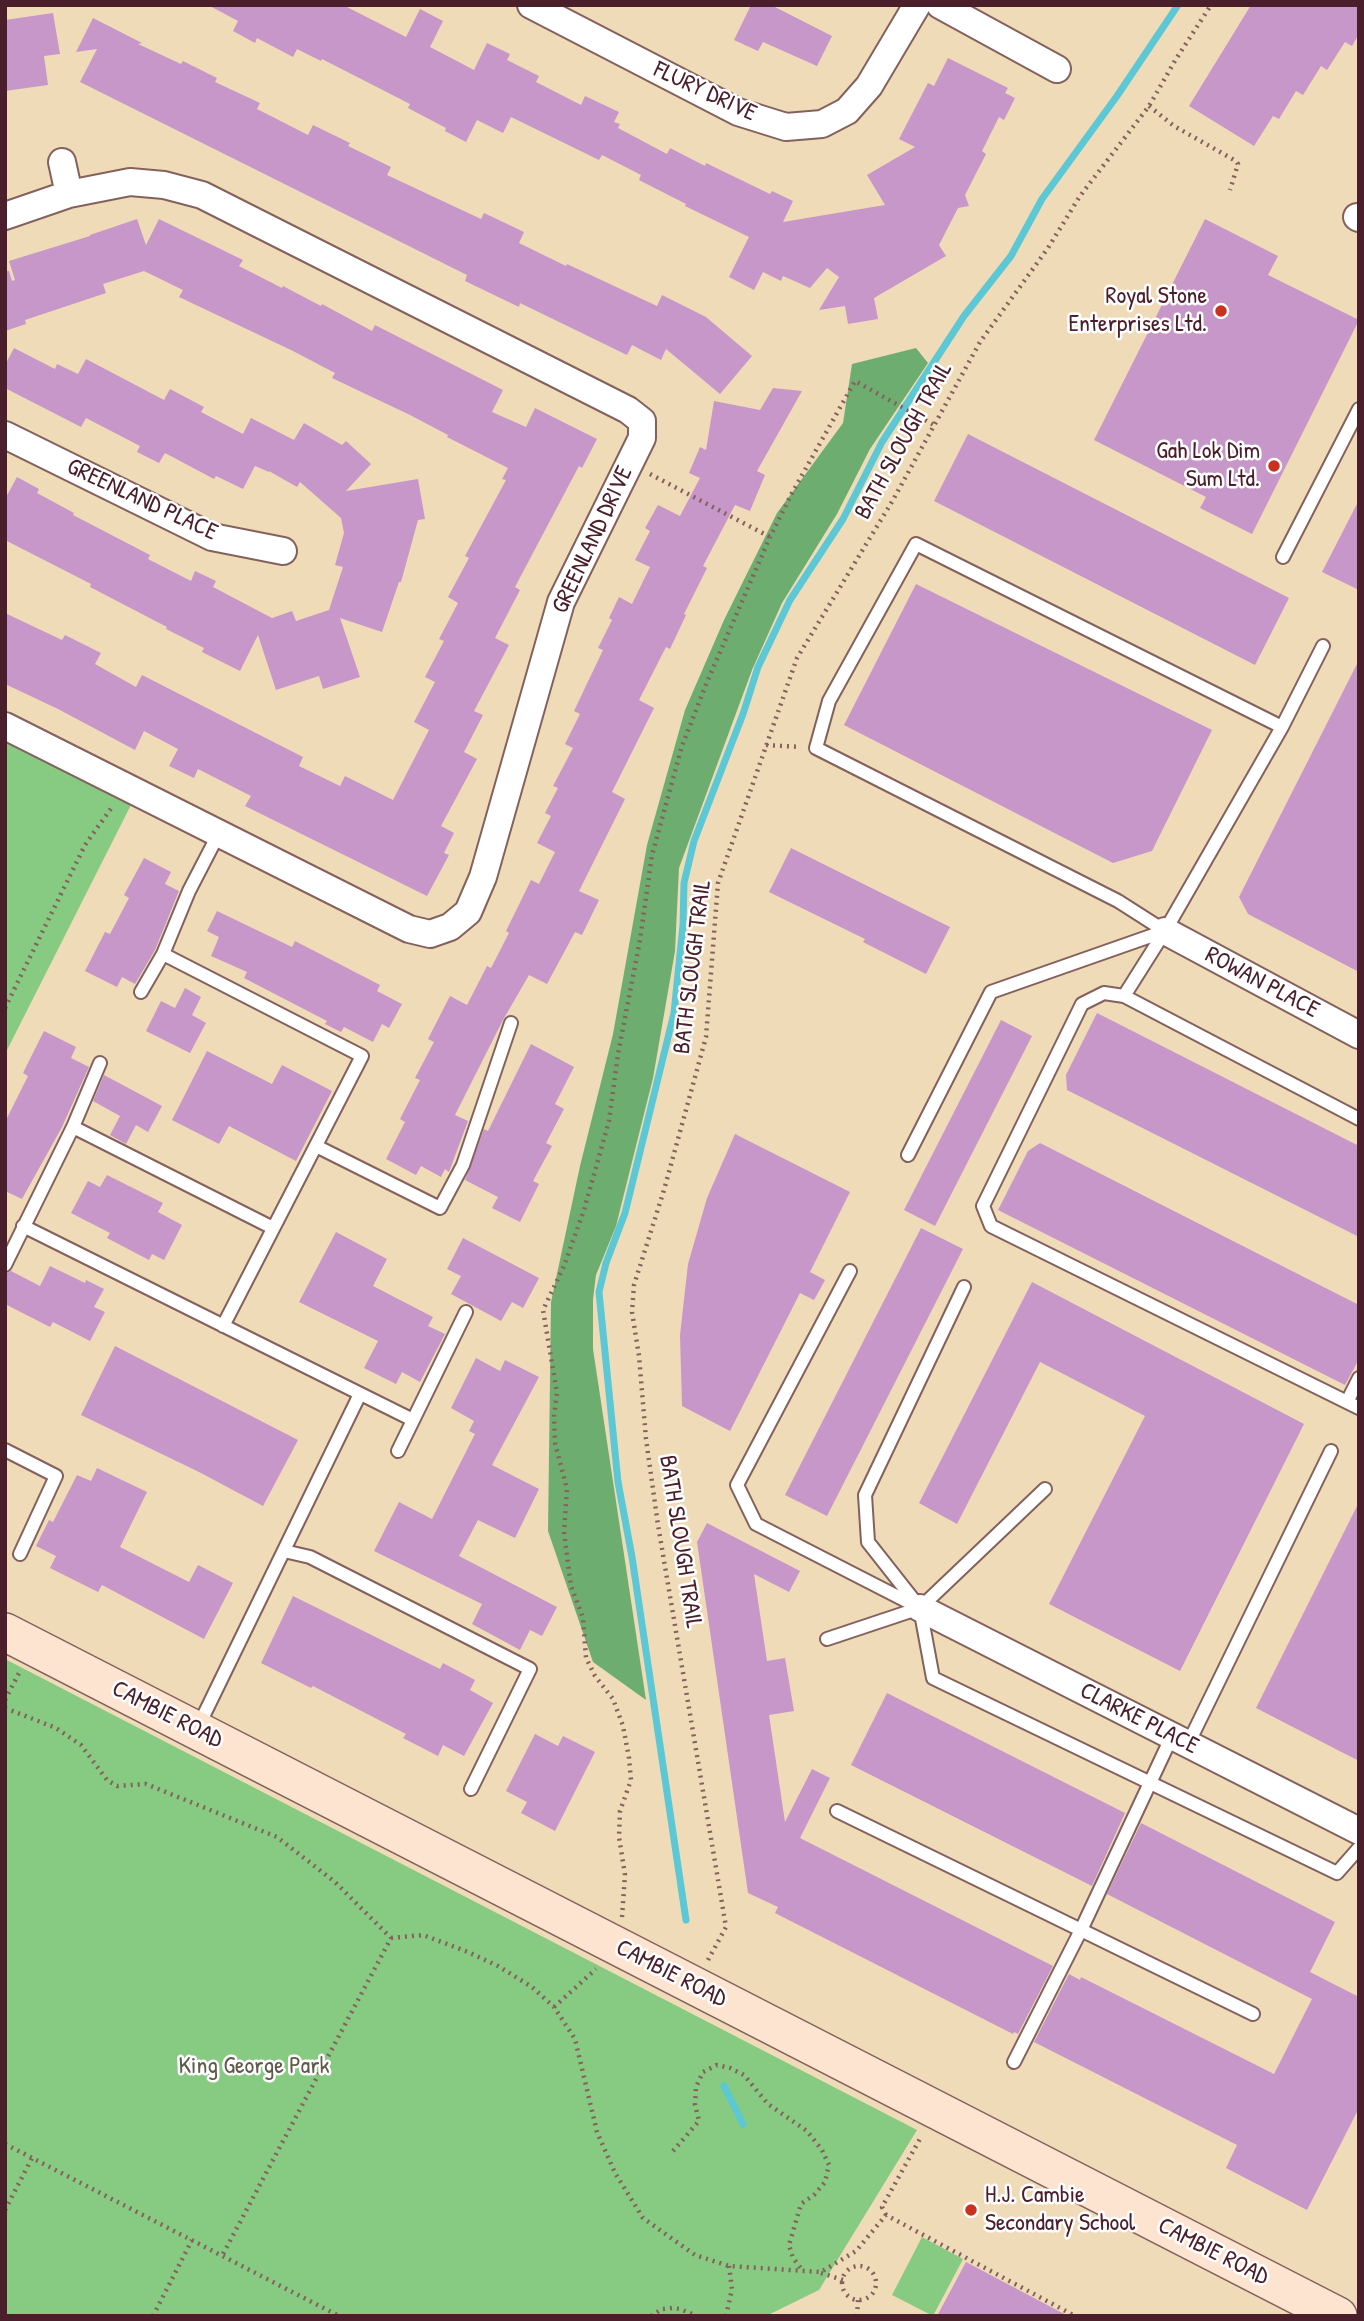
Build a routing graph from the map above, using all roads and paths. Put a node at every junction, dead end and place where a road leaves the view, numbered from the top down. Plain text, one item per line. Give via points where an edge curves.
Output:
1 (531, 5) edge
2 (916, 5) edge
3 (940, 5) edge
4 (1211, 5) edge
5 (1057, 69) dead end
6 (1149, 106) junction
7 (62, 162) dead end
8 (1230, 190) dead end
9 (69, 194) junction
10 (5, 216) edge
11 (1359, 409) edge
12 (934, 425) junction
13 (5, 435) edge
14 (628, 464) junction
15 (770, 537) junction
16 (283, 551) dead end
17 (1283, 557) dead end
18 (1323, 646) dead end
19 (5, 726) edge
20 (1282, 727) junction
21 (766, 745) junction
22 (816, 748) junction
23 (119, 798) dead end
24 (219, 834) junction
25 (1165, 931) junction
26 (163, 954) junction
27 (141, 992) dead end
28 (1124, 996) junction
29 (5, 1008) edge
30 (511, 1023) dead end
31 (1359, 1035) edge
32 (100, 1063) dead end
33 (1359, 1119) edge
34 (73, 1127) junction
35 (316, 1146) junction
36 (908, 1155) dead end
37 (23, 1226) junction
38 (274, 1228) junction
39 (5, 1265) edge
40 (850, 1271) dead end
41 (964, 1287) dead end
42 (466, 1312) dead end
43 (223, 1326) junction
44 (1359, 1378) edge
45 (360, 1394) junction
46 (1353, 1405) edge
47 (413, 1420) junction
48 (5, 1450) edge
49 (398, 1451) dead end
50 (1331, 1451) dead end
51 (1045, 1489) dead end
52 (284, 1551) junction
53 (20, 1553) dead end
54 (920, 1608) junction
55 (5, 1632) edge
56 (827, 1639) dead end
57 (19, 1673) dead end
58 (5, 1700) edge
59 (5, 1708) edge
60 (197, 1730) junction
61 (1180, 1740) junction
62 (1150, 1783) junction
63 (471, 1788) dead end
64 (837, 1811) dead end
65 (1359, 1831) edge
66 (1359, 1848) edge
67 (622, 1919) dead end
68 (1081, 1930) junction
69 (391, 1938) junction
70 (707, 1962) dead end
71 (596, 1969) dead end
72 (555, 2007) junction
73 (1253, 2014) dead end
74 (1014, 2062) dead end
75 (921, 2137) dead end
76 (5, 2144) edge
77 (673, 2151) dead end
78 (32, 2158) junction
79 (5, 2210) edge
80 (886, 2215) junction
81 (192, 2240) junction
82 (222, 2256) junction
83 (729, 2266) junction
84 (803, 2271) junction
85 (821, 2272) junction
86 (842, 2280) junction
87 (858, 2300) junction
88 (153, 2316) edge
89 (339, 2316) edge
90 (651, 2316) edge
91 (697, 2316) edge
92 (726, 2316) edge
93 (857, 2316) edge
94 (1075, 2316) edge
95 (1338, 2316) edge

1 - 2 street, FLURY DRIVE via 738,112 786,127 822,124 847,111 869,86
3 - 5 street
4 - 6 path, BATH SLOUGH TRAIL
6 - 8 path via 1174,127 1236,161
6 - 12 path, BATH SLOUGH TRAIL via 1080,196 980,342
7 - 9 street
9 - 10 street, GREENLAND DRIVE
9 - 14 street, GREENLAND DRIVE via 130,182 163,184 202,195 628,410 642,421 642,438
11 - 17 lane
12 - 15 path via 855,381
12 - 21 path, BATH SLOUGH TRAIL via 797,658
13 - 16 street, GREENLAND PLACE via 212,537
14 - 15 path
14 - 24 street, GREENLAND DRIVE via 561,602 468,912 450,927 430,934 409,929
15 - 67 path via 682,746 652,855 609,1121 584,1210 543,1310 557,1393 555,1443 567,1489 564,1532 571,1586 583,1618 586,1658 613,1699 629,1758 631,1780 620,1811 625,1875
18 - 20 lane
19 - 24 street, GREENLAND DRIVE
20 - 22 lane via 916,544 828,701
20 - 25 lane
21 - 22 path
21 - 70 path, BATH SLOUGH TRAIL via 718,883 706,1037 634,1285 632,1312 657,1525 726,1927
22 - 25 lane via 1118,901
23 - 29 path via 85,845
24 - 26 lane
25 - 28 lane
25 - 31 street, ROWAN PLACE
25 - 36 lane via 991,992
26 - 27 lane
26 - 35 lane via 362,1056
28 - 33 lane
28 - 46 lane via 1104,993 1082,1004 983,1206 991,1226
30 - 35 lane via 463,1165 440,1208
32 - 34 lane
34 - 37 lane
34 - 38 lane
35 - 38 lane
37 - 39 lane
37 - 43 lane
38 - 43 lane
40 - 54 lane via 737,1485 756,1524
41 - 54 lane via 865,1495 868,1542
42 - 47 lane
43 - 45 lane
44 - 46 lane
45 - 47 lane
45 - 52 lane
47 - 49 lane
48 - 53 lane via 56,1476
50 - 61 lane
51 - 54 lane
52 - 60 lane
52 - 63 lane via 310,1558 530,1669
54 - 56 lane
54 - 61 street, CLARKE PLACE
54 - 62 lane via 933,1678
55 - 60 main road, CAMBIE ROAD
57 - 58 path
59 - 69 path via 56,1728 81,1745 107,1780 117,1786 146,1784 277,1837 335,1882
60 - 95 main road, CAMBIE ROAD
61 - 62 lane
61 - 65 street, CLARKE PLACE
62 - 66 lane via 1336,1873
62 - 68 lane
64 - 68 lane
68 - 73 lane
68 - 74 lane
69 - 72 path via 423,1936 468,1952 533,1987
69 - 82 path
71 - 72 path
72 - 83 path via 575,2039 597,2132 643,2218 695,2255
75 - 80 path via 882,2207
76 - 78 path
77 - 84 path via 699,2121 696,2087 703,2072 717,2065 744,2075 768,2104 807,2131 829,2165 825,2182 801,2204 789,2245
78 - 79 path
78 - 81 path
80 - 85 path via 856,2252
80 - 94 path
81 - 82 path
81 - 88 path
82 - 89 path
83 - 84 path
83 - 92 path via 732,2289
84 - 85 path
85 - 86 path
86 - 87 path via 844,2291
86 - 87 path via 849,2270 860,2266 874,2274 872,2294
87 - 93 path
90 - 91 path via 672,2308

